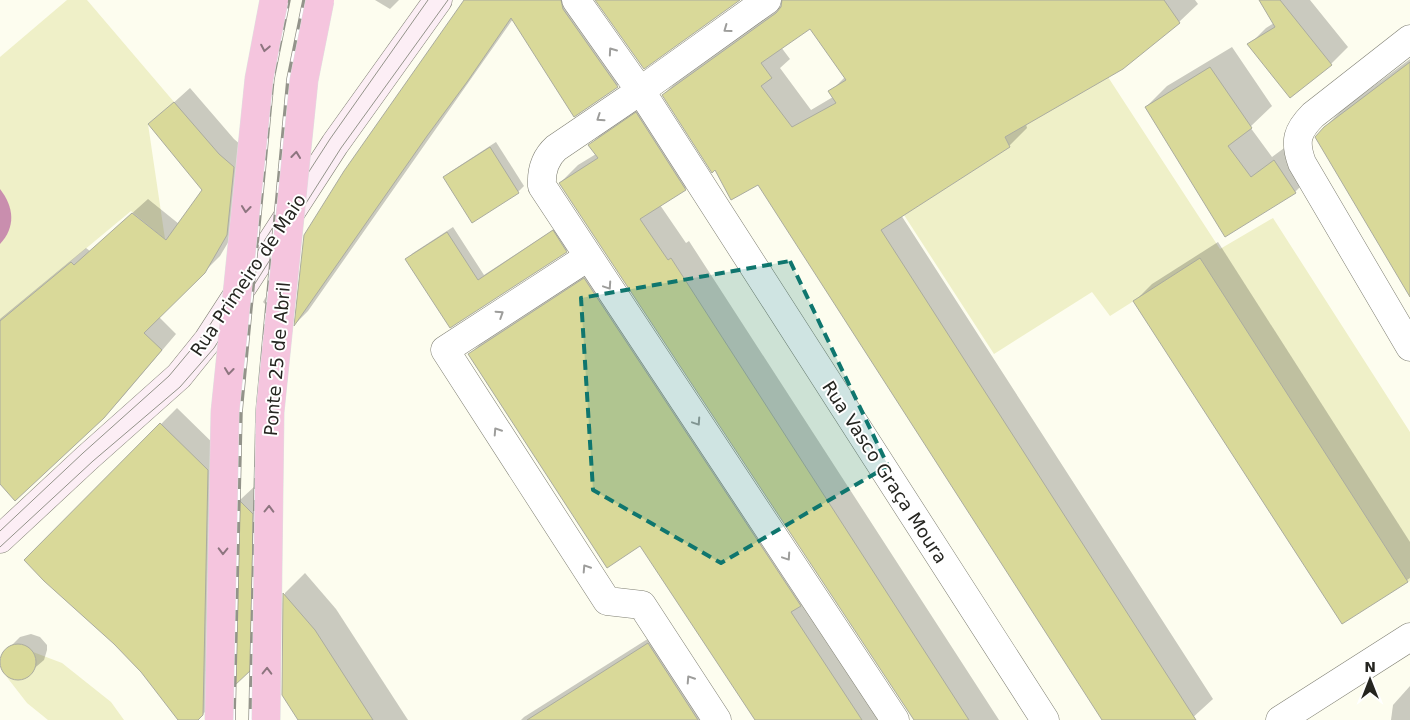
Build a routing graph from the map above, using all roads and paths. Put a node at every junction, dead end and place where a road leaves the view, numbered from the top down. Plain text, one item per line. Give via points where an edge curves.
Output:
1 (274, 0) edge
2 (320, 0) edge
3 (438, 0) edge
4 (576, 0) edge
5 (767, 0) edge
6 (1410, 39) edge
7 (640, 91) junction
8 (588, 257) junction
9 (1410, 347) edge
10 (0, 539) edge
11 (1410, 637) edge
12 (220, 720) edge
13 (266, 720) edge
14 (716, 720) edge
15 (895, 720) edge
16 (1045, 720) edge
17 (1280, 720) edge

1 -> 12 highway, bridge via 258,79 225,412
13 -> 2 highway, Ponte 25 de Abril, bridge via 270,412 304,80
3 - 10 main road, Rua Primeiro de Maio via 335,144 202,348 179,376
7 -> 4 street, Rua Vasco Graça Moura
5 -> 7 street
6 - 9 street via 1313,115 1302,126 1298,147 1302,163
7 -> 8 street via 556,148 544,164 542,186
7 - 16 street, Rua Vasco Graça Moura
14 -> 8 street via 642,605 607,601 445,350
8 -> 15 street
11 - 17 street

